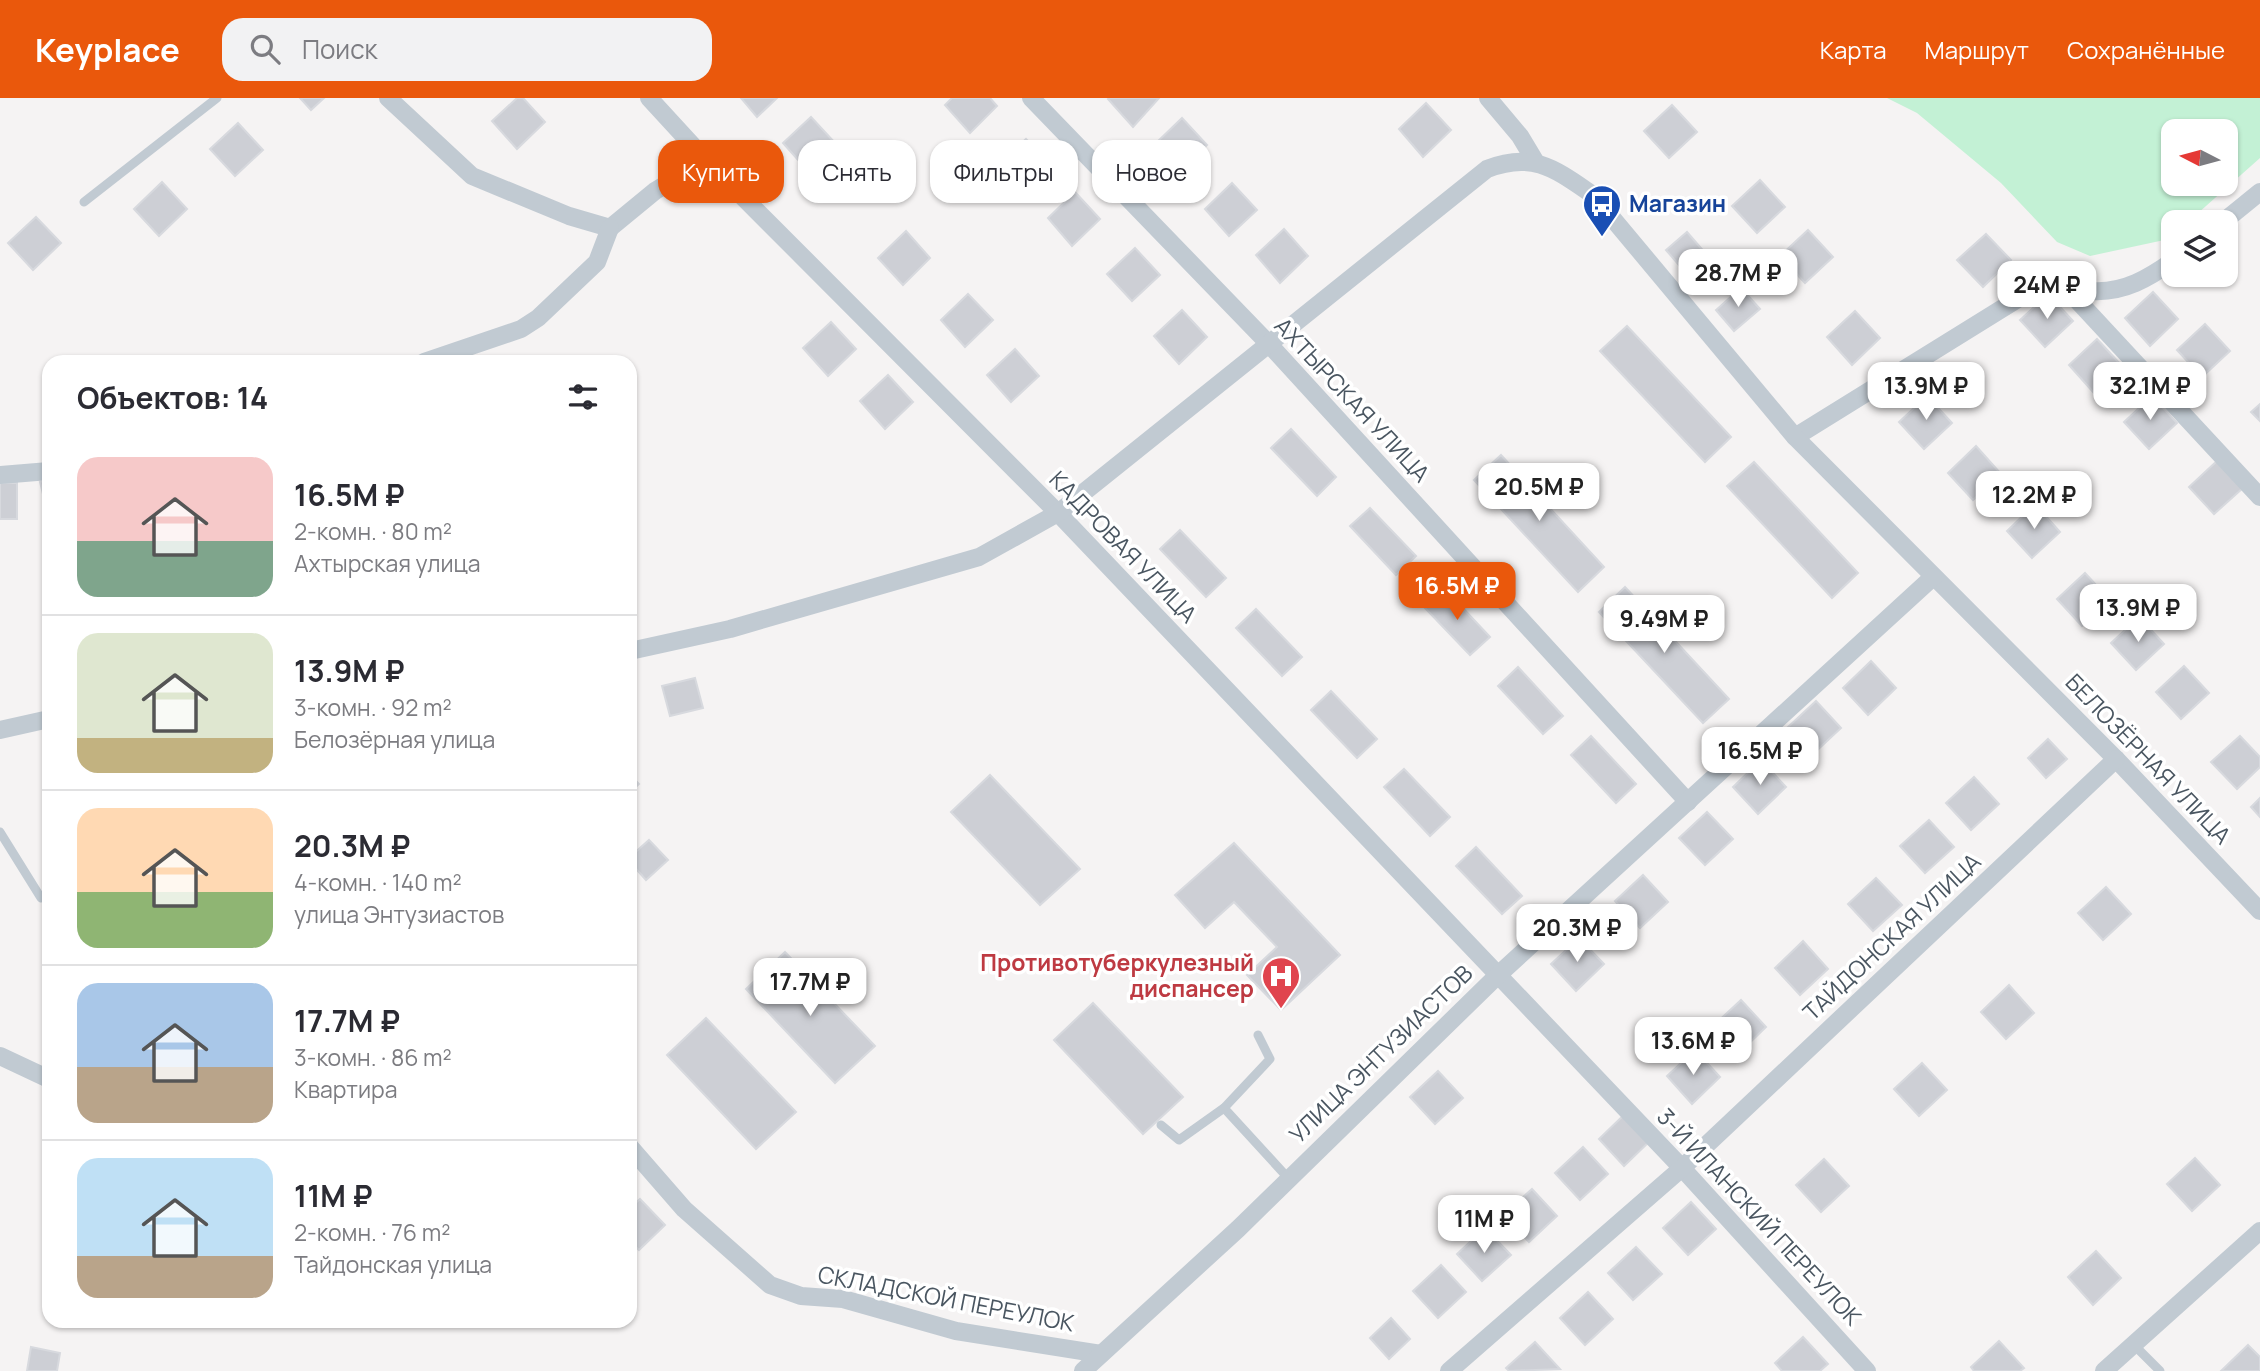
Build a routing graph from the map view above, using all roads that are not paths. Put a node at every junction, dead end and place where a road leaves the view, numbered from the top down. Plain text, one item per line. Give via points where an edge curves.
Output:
1 (217, 98) edge
2 (388, 98) edge
3 (649, 98) edge
4 (1031, 98) edge
5 (1488, 98) edge
6 (688, 140) edge
7 (1535, 161) junction
8 (658, 189) edge
9 (2260, 192) edge
10 (84, 202) dead end
11 (749, 203) edge
12 (2238, 210) edge
13 (610, 229) junction
14 (2161, 269) edge
15 (2064, 286) junction
16 (1268, 343) junction
17 (445, 355) edge
18 (1795, 437) junction
19 (42, 472) edge
20 (0, 475) edge
21 (2260, 497) edge
22 (1058, 513) junction
23 (1933, 578) junction
24 (637, 649) edge
25 (42, 721) edge
26 (0, 730) edge
27 (2116, 759) junction
28 (1688, 802) junction
29 (0, 832) edge
30 (41, 898) dead end
31 (2260, 911) edge
32 (1497, 976) junction
33 (1258, 1035) dead end
34 (0, 1056) edge
35 (42, 1076) edge
36 (1224, 1108) junction
37 (1161, 1125) dead end
38 (637, 1155) edge
39 (1682, 1168) junction
40 (1289, 1179) junction
41 (2260, 1231) edge
42 (2133, 1344) junction
43 (1101, 1354) junction
44 (1083, 1371) edge
45 (1449, 1371) edge
46 (1867, 1371) edge
47 (2104, 1371) edge
48 (2160, 1371) edge

1 - 10 lane
2 - 13 street via 472,176
3 - 6 street, КАДРОВАЯ УЛИЦА
4 - 16 street, АХТЫРСКАЯ УЛИЦА
5 - 7 street
7 - 16 street via 1510,160 1487,169
7 - 18 street, БЕЛОЗЁРНАЯ УЛИЦА via 1593,195
8 - 13 street
9 - 12 street
11 - 22 street, КАДРОВАЯ УЛИЦА
13 - 17 street via 597,262 538,318 522,329
14 - 15 street via 2116,290
15 - 18 street via 2048,284 2027,291
15 - 21 street
16 - 22 street
16 - 28 street, АХТЫРСКАЯ УЛИЦА
18 - 23 street, БЕЛОЗЁРНАЯ УЛИЦА
19 - 20 street
22 - 24 street via 979,557 730,629
22 - 32 street, КАДРОВАЯ УЛИЦА
23 - 27 street, БЕЛОЗЁРНАЯ УЛИЦА
23 - 28 street, УЛИЦА ЭНТУЗИАСТОВ
25 - 26 street
27 - 31 street, БЕЛОЗЁРНАЯ УЛИЦА
27 - 39 street, ТАЙДОНСКАЯ УЛИЦА
28 - 32 street, УЛИЦА ЭНТУЗИАСТОВ
29 - 30 lane
32 - 39 street, 3-Й ИЛАНСКИЙ ПЕРЕУЛОК
32 - 40 street, УЛИЦА ЭНТУЗИАСТОВ
33 - 36 lane via 1270,1059
34 - 35 street
36 - 37 lane via 1179,1140
36 - 40 lane
38 - 43 street, СКЛАДСКОЙ ПЕРЕУЛОК via 684,1209 770,1285 801,1296 843,1299 956,1332
39 - 45 street, ТАЙДОНСКАЯ УЛИЦА
39 - 46 street, 3-Й ИЛАНСКИЙ ПЕРЕУЛОК
40 - 43 street, УЛИЦА ЭНТУЗИАСТОВ
41 - 42 street
42 - 47 street
42 - 48 lane
43 - 44 street, УЛИЦА ЭНТУЗИАСТОВ

